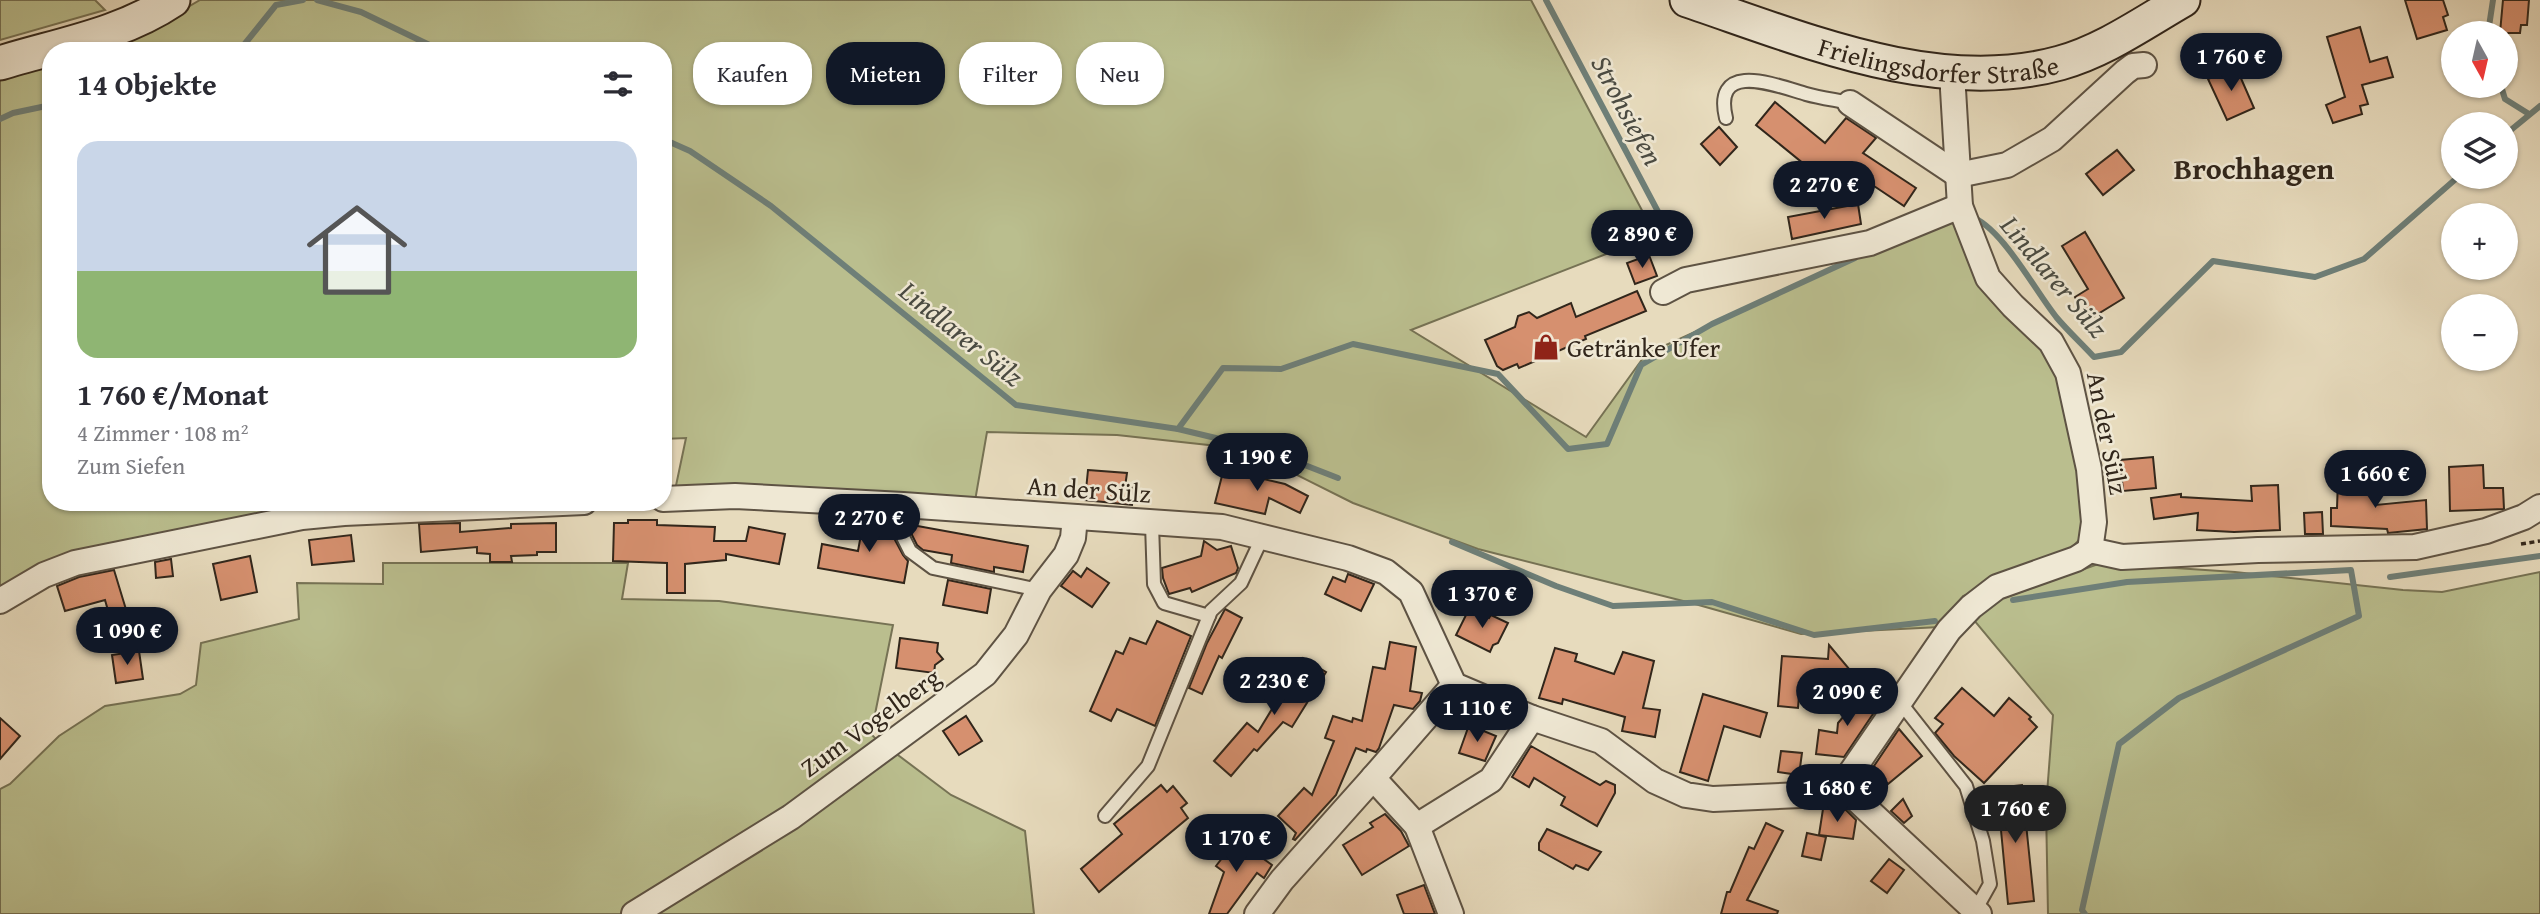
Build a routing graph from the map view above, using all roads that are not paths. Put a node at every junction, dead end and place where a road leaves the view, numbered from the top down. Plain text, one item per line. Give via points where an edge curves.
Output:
1 (173, 0) edge
2 (1701, 2) edge
3 (2176, 2) edge
4 (73, 42) edge
5 (42, 51) edge
6 (0, 63) edge
7 (2144, 65) dead end
8 (1952, 73) junction
9 (1850, 103) joint
10 (1726, 118) dead end
11 (1958, 175) junction
12 (1960, 206) junction
13 (1663, 292) dead end
14 (672, 499) edge
15 (903, 505) junction
16 (2540, 507) edge
17 (388, 511) edge
18 (1075, 517) junction
19 (1152, 523) junction
20 (1262, 538) junction
21 (2090, 550) junction
22 (1039, 590) junction
23 (0, 601) edge
24 (1209, 616) junction
25 (1454, 685) junction
26 (1900, 702) junction
27 (1532, 718) junction
28 (1373, 778) junction
29 (1841, 785) junction
30 (1105, 816) dead end
31 (1417, 826) junction
32 (1978, 912) edge
33 (634, 914) edge
34 (1257, 914) edge
35 (1451, 914) edge

1 - 4 main road via 136,20
2 - 8 main road, Frielingsdorfer Straße via 1882,64
3 - 8 main road, Frielingsdorfer Straße via 2107,44 2060,63 2007,73
5 - 6 main road
7 - 11 street via 2125,72 2052,139 2007,165
8 - 11 street, An der Sülz
9 - 10 lane via 1776,83 1747,81 1727,92 1723,104
9 - 11 street
11 - 12 street, An der Sülz
12 - 13 street via 1870,243 1686,280
12 - 21 street, An der Sülz via 1988,278 2051,342 2068,373 2089,469 2094,522
14 - 15 street, An der Sülz via 735,496
15 - 18 street, An der Sülz
15 - 22 lane via 902,537 910,551 933,568
16 - 21 street via 2486,531 2415,547 2122,557
17 - 23 street via 284,520 75,563
18 - 19 street, An der Sülz
18 - 22 street, Zum Vogelberg via 1066,555
19 - 20 street, An der Sülz via 1222,527
19 - 24 lane via 1154,584 1164,603
20 - 24 lane via 1241,583
20 - 25 street, An der Sülz via 1386,572 1411,592
21 - 26 street via 1997,587 1970,607
22 - 33 street, Zum Vogelberg via 1016,635 979,679 791,817
24 - 30 lane via 1148,766
25 - 27 street
25 - 28 street
26 - 29 street
26 - 32 lane via 1966,786 1990,884
27 - 29 street via 1601,741 1655,780 1686,794 1713,799 1824,794
27 - 31 street via 1491,780
28 - 31 street
28 - 34 street
29 - 32 street
31 - 35 street

